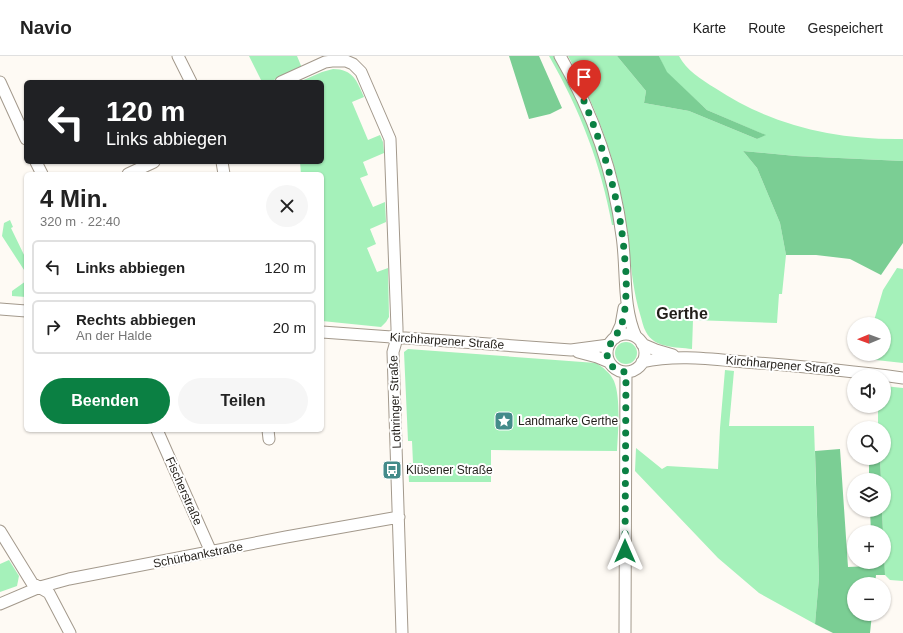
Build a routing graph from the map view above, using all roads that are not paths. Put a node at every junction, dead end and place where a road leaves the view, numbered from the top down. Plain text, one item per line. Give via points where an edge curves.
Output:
1 (178, 56) edge
2 (560, 56) edge
3 (190, 80) edge
4 (285, 80) edge
5 (0, 82) edge
6 (24, 135) edge
7 (150, 164) edge
8 (132, 172) edge
9 (626, 289) junction
10 (0, 309) edge
11 (24, 311) edge
12 (324, 332) edge
13 (397, 338) junction
14 (639, 340) junction
15 (612, 341) junction
16 (571, 350) junction
17 (686, 358) junction
18 (609, 362) junction
19 (642, 362) junction
20 (626, 372) junction
21 (903, 378) edge
22 (158, 432) edge
23 (399, 517) junction
24 (0, 531) edge
25 (211, 552) junction
26 (40, 587) junction
27 (0, 604) edge
28 (70, 633) edge
29 (402, 633) edge
30 (625, 633) edge

1 - 3 street
2 - 9 street via 596,128 607,164 621,223
4 - 13 street, Lothringer Straße via 325,62 350,62 361,72 390,139
5 - 6 street
7 - 8 street
9 - 14 street via 629,318
9 - 15 street via 621,325
10 - 11 street
12 - 13 street, Kirchharpener Straße
13 - 16 street, Kirchharpener Straße
13 - 23 street, Lothringer Straße via 394,352
14 - 15 street via 626,334
14 - 17 street, Kirchharpener Straße via 656,350
14 - 19 street via 645,356
15 - 16 street, Kirchharpener Straße
15 - 18 street via 607,350
16 - 18 street, Kirchharpener Straße
17 - 19 street, Kirchharpener Straße
17 - 21 street, Kirchharpener Straße via 798,366
18 - 20 street via 616,369
19 - 20 street via 635,370
20 - 30 street
22 - 25 street, Fischerstraße
23 - 25 street, Schürbankstraße
23 - 29 street, Lothringer Straße
24 - 26 street via 32,583
25 - 26 street, Schürbankstraße via 69,579
26 - 27 street, Schürbankstraße
26 - 28 street via 49,593

